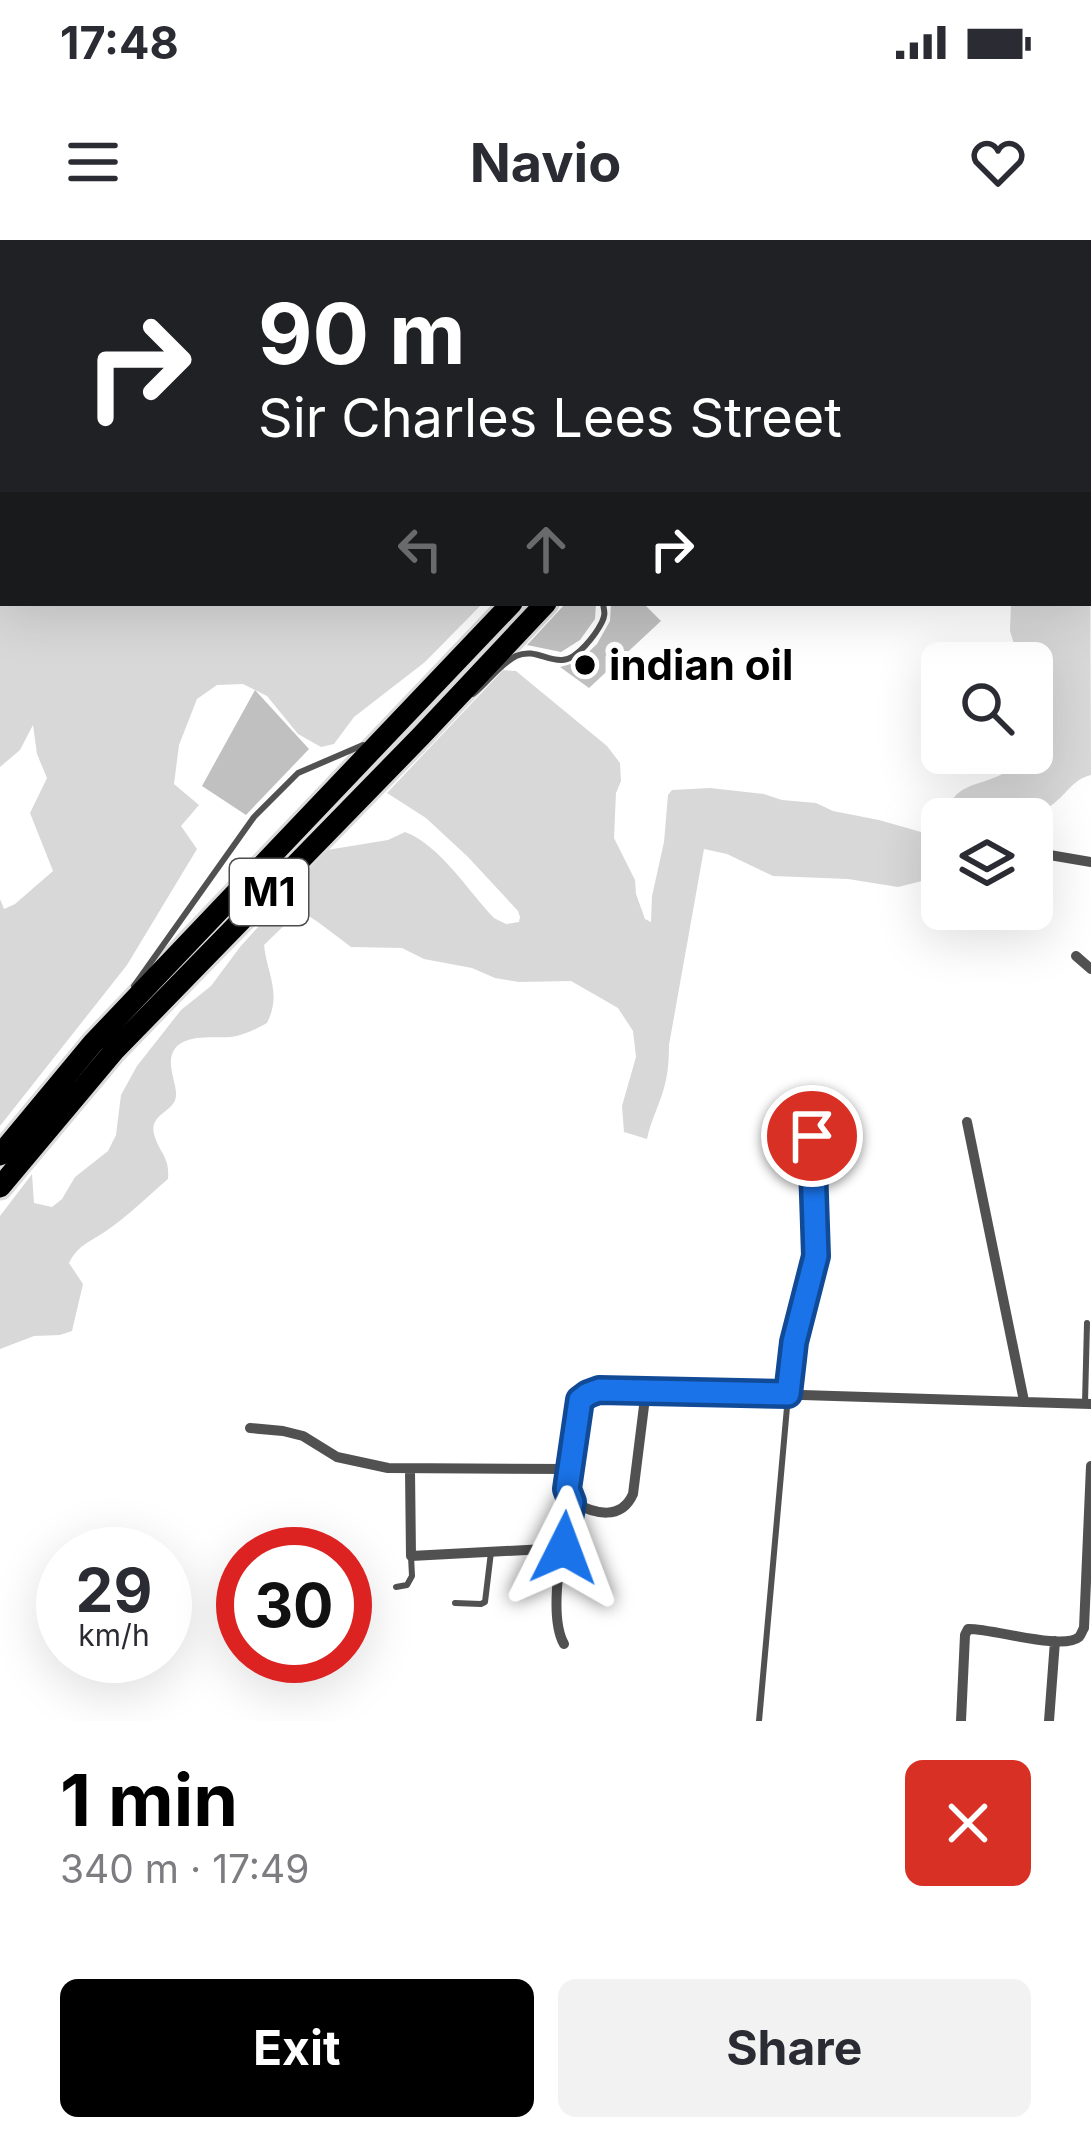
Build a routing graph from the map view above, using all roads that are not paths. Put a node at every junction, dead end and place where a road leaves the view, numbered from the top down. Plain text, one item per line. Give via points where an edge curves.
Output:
1 (509, 606) edge
2 (543, 606) edge
3 (604, 606) edge
4 (386, 736) junction
5 (421, 736) junction
6 (1053, 856) edge
7 (1091, 862) edge
8 (1076, 956) dead end
9 (1091, 969) edge
10 (93, 1042) junction
11 (967, 1122) dead end
12 (812, 1136) dead end
13 (0, 1155) edge
14 (0, 1187) edge
15 (1087, 1323) dead end
16 (646, 1390) junction
17 (788, 1394) junction
18 (1024, 1401) junction
19 (1088, 1404) edge
20 (250, 1428) dead end
21 (1091, 1466) edge
22 (570, 1468) junction
23 (410, 1470) junction
24 (572, 1502) junction
25 (564, 1548) junction
26 (491, 1552) junction
27 (411, 1556) junction
28 (396, 1587) dead end
29 (455, 1603) dead end
30 (1054, 1641) junction
31 (564, 1645) dead end
32 (759, 1721) edge
33 (961, 1721) edge
34 (1049, 1721) edge

1 - 4 highway, M1
2 - 5 highway, M1
3 - 5 lane via 602,624 575,656 512,658
4 - 10 highway, M1
4 - 10 lane via 298,773 254,817
5 - 14 highway, M1 via 114,1051
6 - 7 street
8 - 9 street
10 - 13 highway, M1
11 - 18 street
12 - 17 street via 816,1256
15 - 19 lane
16 - 17 street
16 - 22 street via 599,1390 580,1400
16 - 24 street via 628,1504 613,1512
17 - 18 street
17 - 32 lane
18 - 19 street
20 - 23 street
21 - 30 street via 1084,1628 1072,1641
22 - 23 street
22 - 24 street
23 - 27 street
24 - 25 street
25 - 26 street
25 - 31 street via 557,1624
26 - 27 street
26 - 29 lane via 485,1601
27 - 28 lane via 412,1576
30 - 33 street via 968,1629
30 - 34 street

